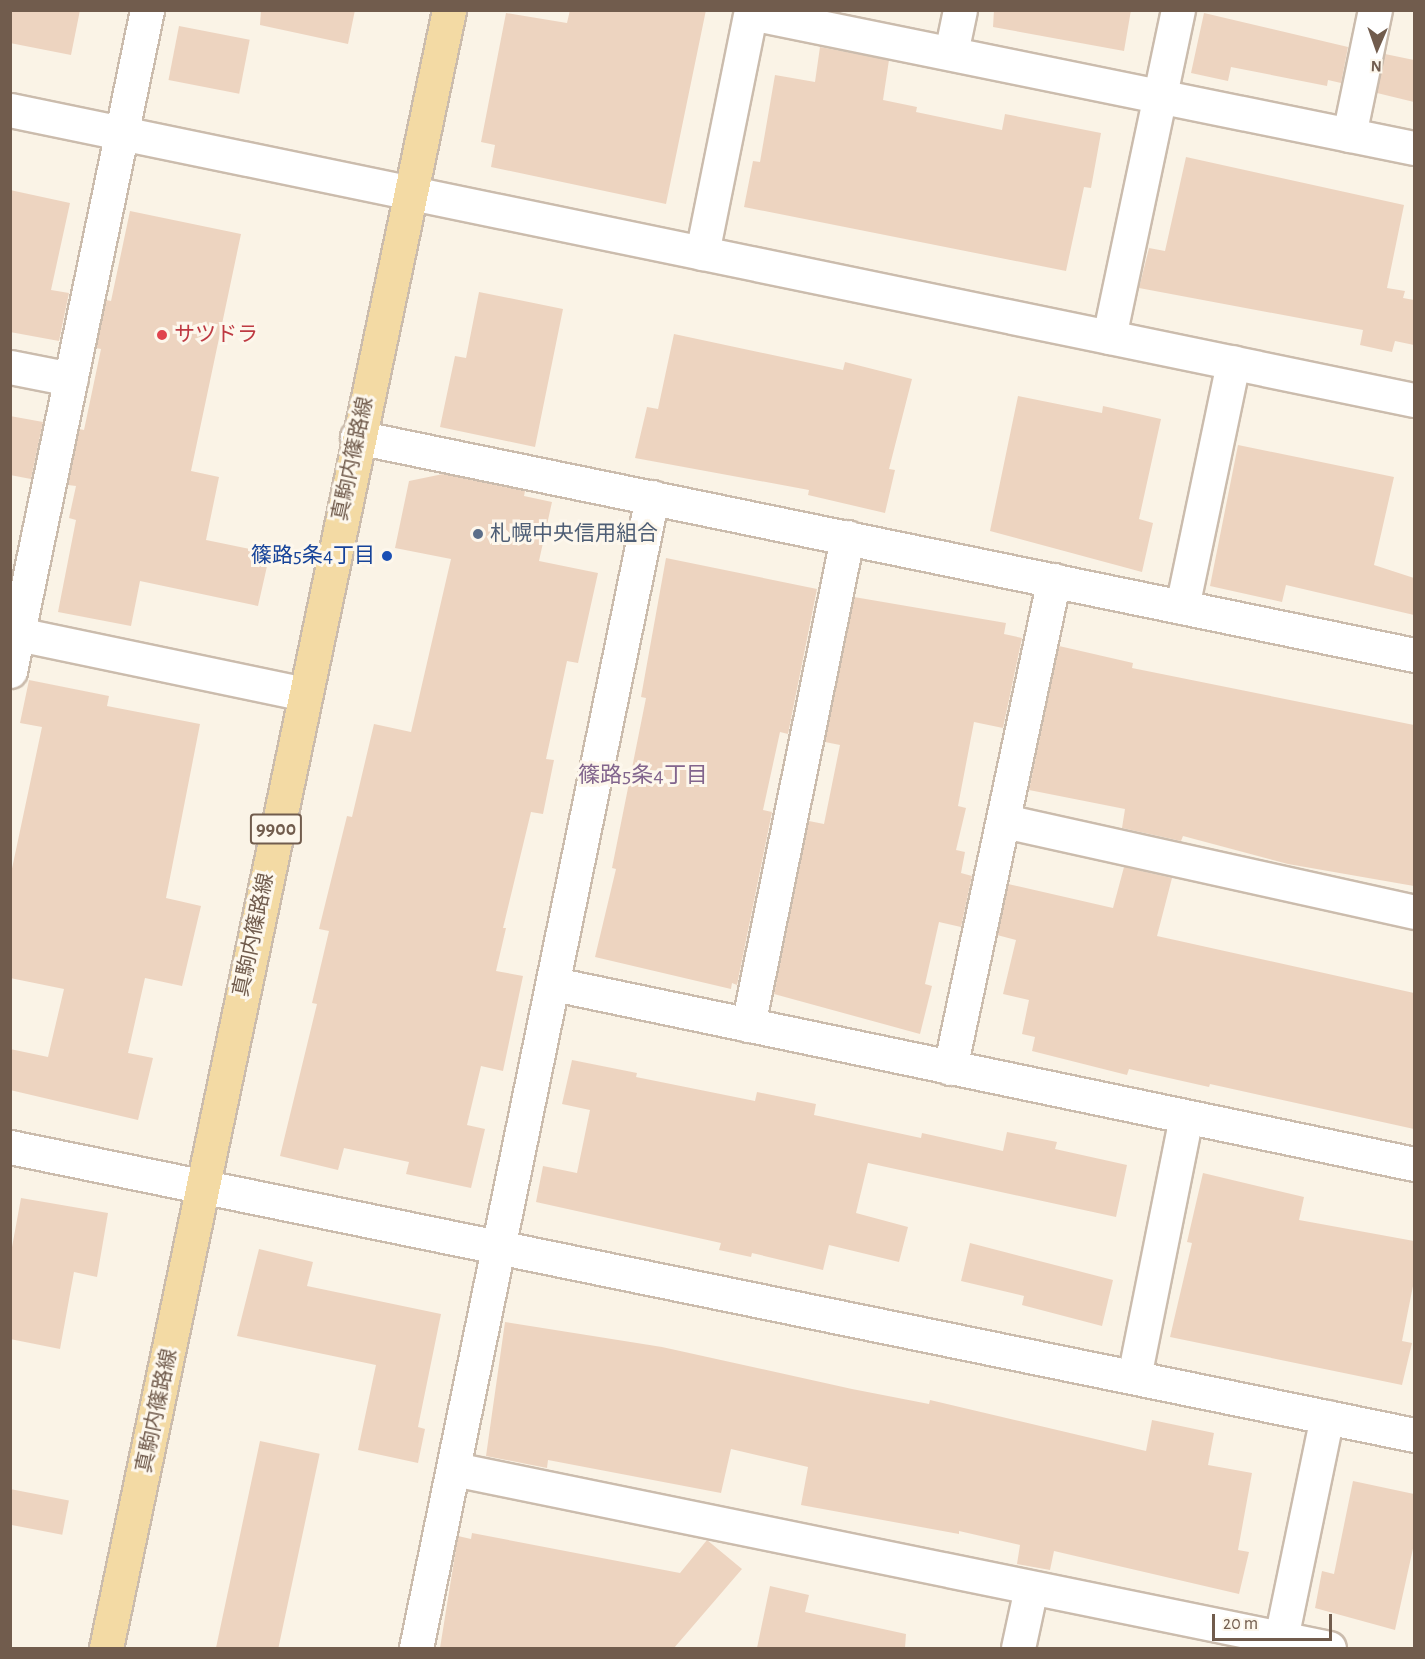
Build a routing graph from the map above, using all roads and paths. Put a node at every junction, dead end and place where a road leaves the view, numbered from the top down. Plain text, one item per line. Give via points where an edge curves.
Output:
1 (147, 10) edge
2 (449, 10) edge
3 (960, 10) edge
4 (1178, 10) edge
5 (1375, 10) edge
6 (751, 12) edge
7 (951, 53) junction
8 (1160, 95) junction
9 (10, 110) edge
10 (121, 133) junction
11 (1349, 135) junction
12 (1414, 148) edge
13 (410, 193) junction
14 (702, 253) junction
15 (1109, 337) junction
16 (1233, 362) junction
17 (10, 367) edge
18 (71, 379) junction
19 (1414, 400) edge
20 (357, 437) junction
21 (652, 496) junction
22 (848, 537) junction
23 (1054, 580) junction
24 (1182, 607) junction
25 (18, 634) junction
26 (1414, 655) edge
27 (10, 672) edge
28 (304, 694) junction
29 (1004, 821) junction
30 (1414, 912) edge
31 (554, 984) junction
32 (748, 1025) junction
33 (950, 1068) junction
34 (1186, 1117) junction
35 (10, 1147) edge
36 (1414, 1164) edge
37 (203, 1184) junction
38 (501, 1247) junction
39 (1134, 1377) junction
40 (1327, 1417) junction
41 (1414, 1435) edge
42 (454, 1469) junction
43 (1031, 1588) junction
44 (1280, 1643) edge
45 (106, 1648) edge
46 (417, 1648) edge
47 (1018, 1648) edge
48 (1329, 1648) edge

1 - 10 street
2 - 13 main road, 真駒内篠路線 / 9900
3 - 7 street
4 - 8 street
5 - 11 street
6 - 7 street
6 - 14 street
7 - 8 street
8 - 11 street
8 - 15 street
9 - 10 street
10 - 13 street
10 - 18 street
11 - 12 street
13 - 14 street
13 - 20 main road, 真駒内篠路線 / 9900
14 - 15 street
15 - 16 street
16 - 19 street
16 - 24 street
17 - 18 street
18 - 25 street
20 - 21 street
20 - 28 main road, 真駒内篠路線 / 9900
21 - 22 street
21 - 31 street
22 - 23 street
22 - 32 street
23 - 24 street
23 - 29 street
24 - 26 street
25 - 27 street
25 - 28 street
28 - 37 main road, 真駒内篠路線 / 9900
29 - 30 street
29 - 33 street
31 - 32 street
31 - 38 street
32 - 33 street
33 - 34 street
34 - 36 street
34 - 39 street
35 - 37 street
37 - 38 street
37 - 45 main road, 真駒内篠路線 / 9900
38 - 39 street
38 - 42 street
39 - 40 street
40 - 41 street
40 - 44 street
42 - 43 street
42 - 46 street
43 - 44 street
43 - 47 street
44 - 48 street

